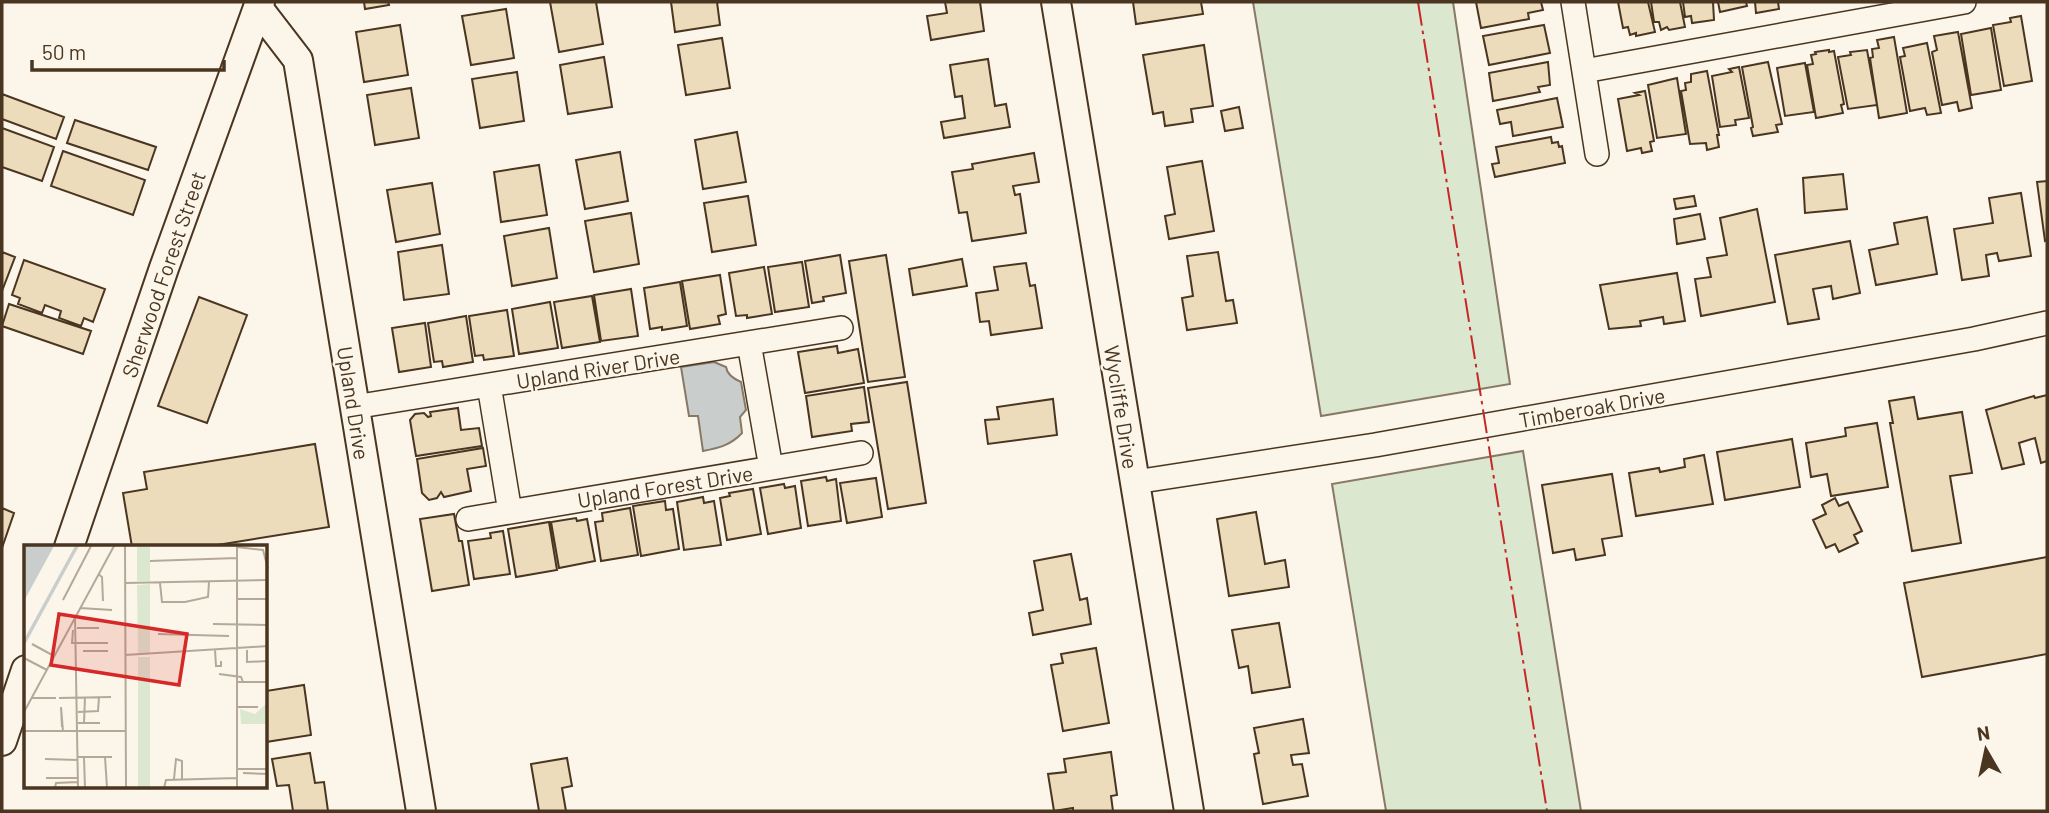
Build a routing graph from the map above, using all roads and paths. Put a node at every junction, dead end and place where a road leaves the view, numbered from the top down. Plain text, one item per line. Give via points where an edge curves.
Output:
1 (1056, 2) edge
2 (1573, 2) edge
3 (1964, 2) edge
4 (259, 5) edge
5 (1584, 71) junction
6 (1597, 154) dead end
7 (2047, 323) edge
8 (841, 328) dead end
9 (749, 343) junction
10 (489, 386) junction
11 (354, 407) junction
12 (861, 453) dead end
13 (772, 468) junction
14 (1135, 482) junction
15 (510, 512) junction
16 (468, 519) dead end
17 (70, 545) edge
18 (24, 676) edge
19 (2, 741) edge
20 (421, 811) edge
21 (1189, 811) edge

1 - 14 street, Wycliffe Drive
2 - 5 street
3 - 5 street
4 - 11 street, Upland Drive via 298,60
4 - 17 street, Sherwood Forest Street
5 - 6 street
7 - 14 street, Timberoak Drive via 1375,445
8 - 9 street, Upland River Drive
9 - 10 street, Upland River Drive
9 - 13 street
10 - 11 street, Upland River Drive
10 - 15 street
11 - 20 street, Upland Drive
12 - 13 street, Upland Forest Drive
13 - 15 street, Upland Forest Drive
14 - 21 street, Wycliffe Drive
15 - 16 street, Upland Forest Drive
18 - 19 street

